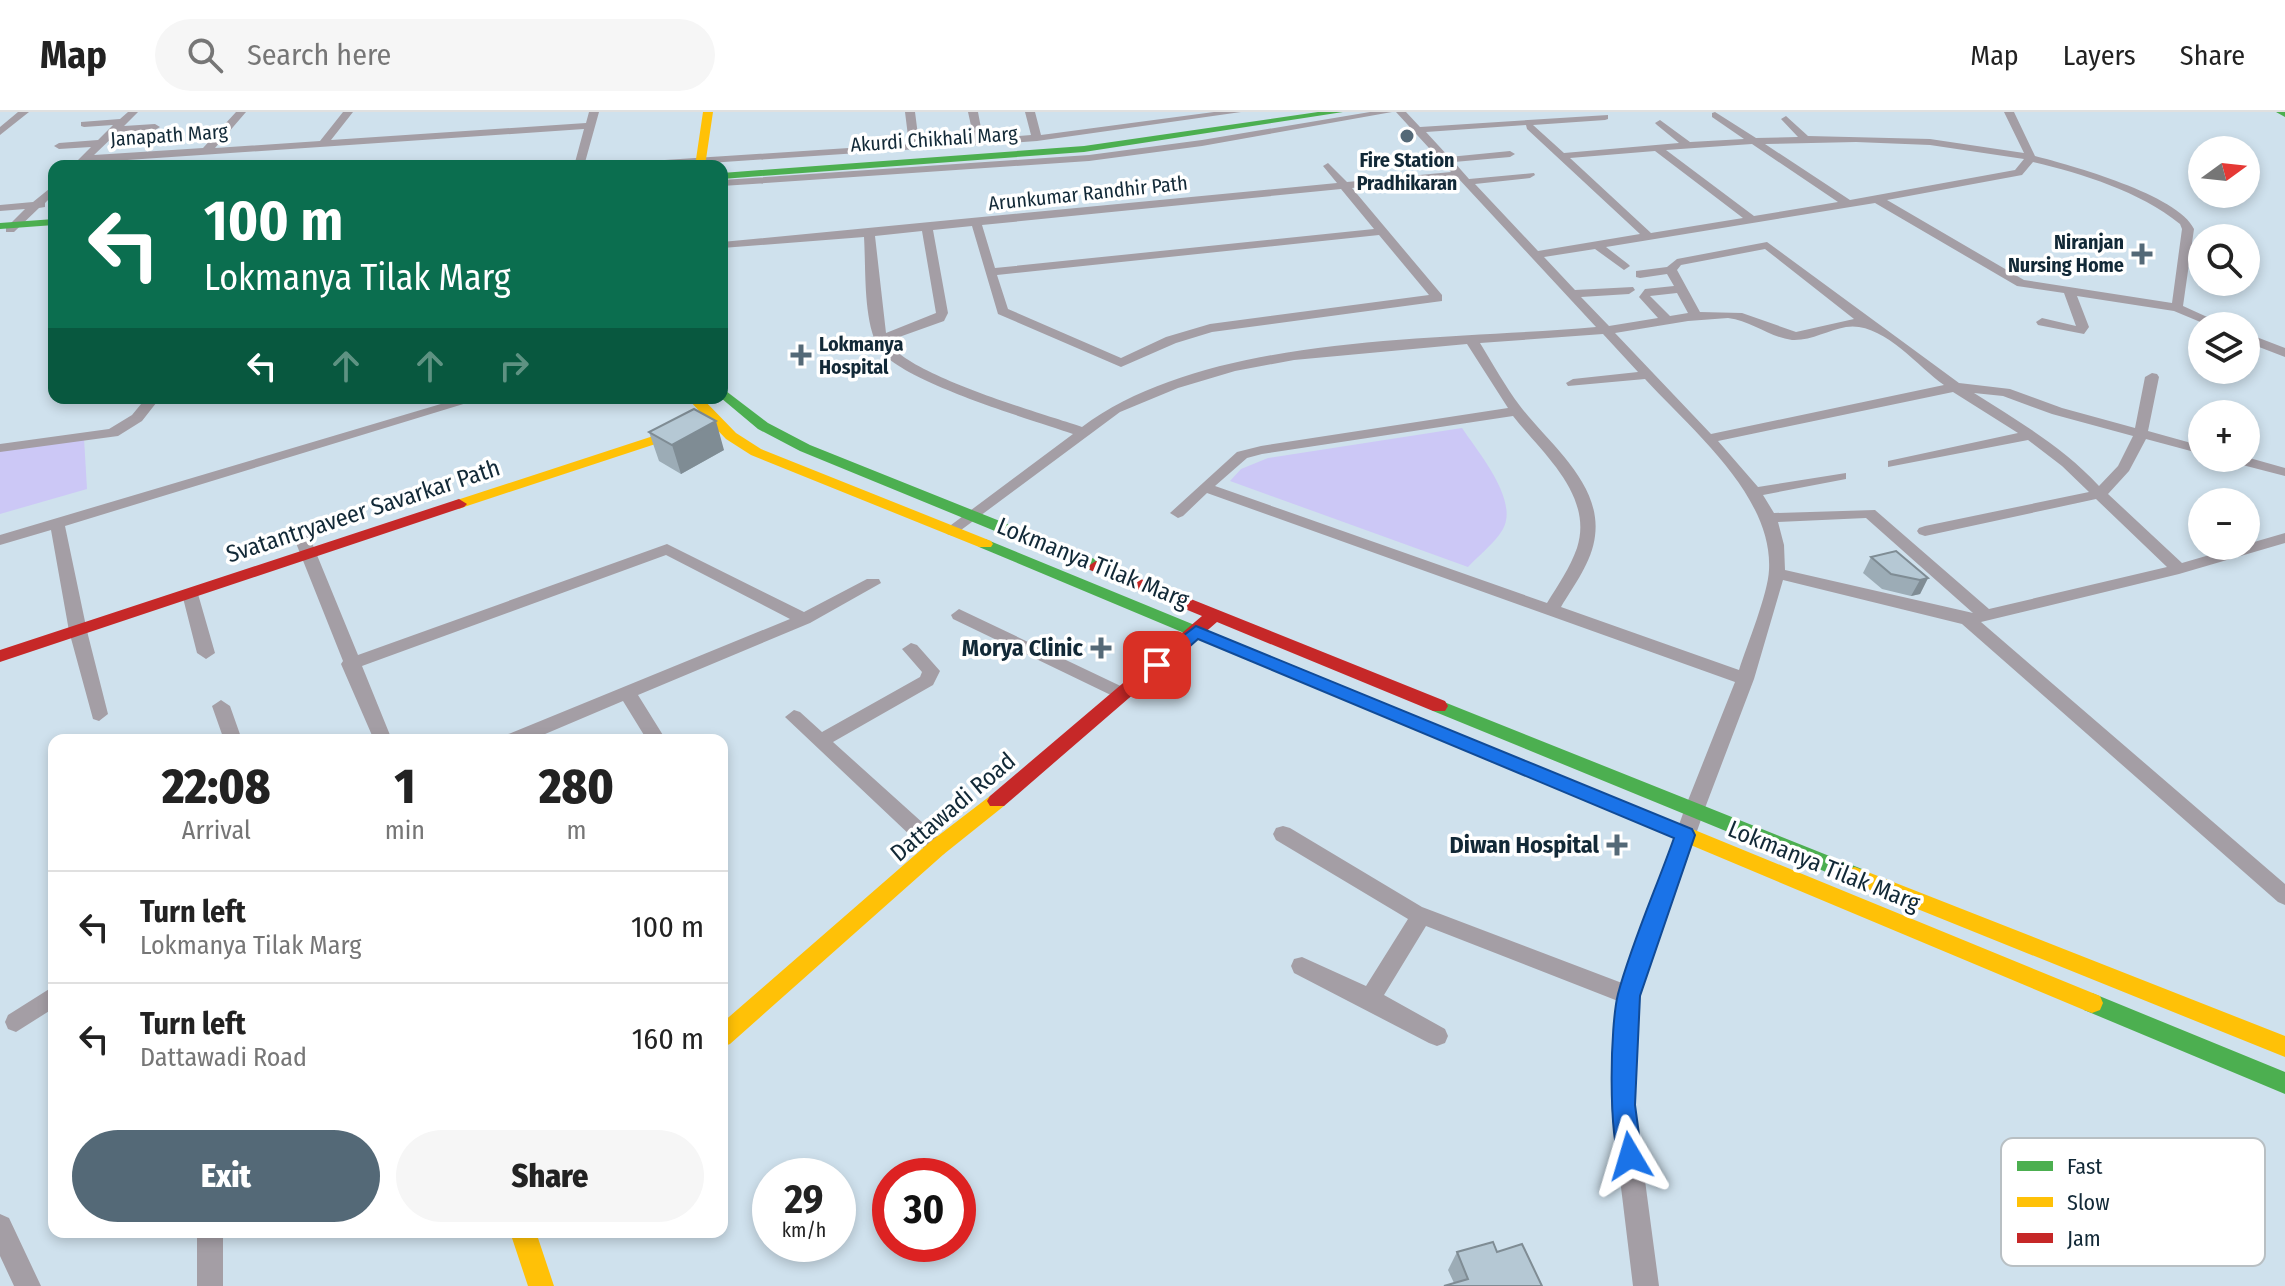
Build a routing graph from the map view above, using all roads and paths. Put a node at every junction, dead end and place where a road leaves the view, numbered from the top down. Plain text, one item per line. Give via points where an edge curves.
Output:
1 (24, 112) edge
2 (133, 112) edge
3 (241, 112) edge
4 (348, 112) edge
5 (594, 112) edge
6 (708, 112) edge
7 (723, 112) edge
8 (910, 112) edge
9 (973, 112) edge
10 (1030, 112) edge
11 (1236, 112) edge
12 (1289, 112) edge
13 (1338, 112) edge
14 (1387, 112) edge
15 (1401, 112) edge
16 (2009, 112) edge
17 (1715, 115) dead end
18 (1605, 117) dead end
19 (1786, 119) dead end
20 (1660, 123) dead end
21 (1863, 123) dead end
22 (84, 124) dead end
23 (119, 125) junction
24 (590, 126) junction
25 (155, 127) dead end
26 (1530, 127) dead end
27 (1933, 127) dead end
28 (1417, 130) junction
29 (0, 132) edge
30 (1870, 135) junction
31 (1611, 136) dead end
32 (1803, 136) junction
33 (1037, 138) junction
34 (1752, 140) junction
35 (1941, 140) junction
36 (979, 142) junction
37 (101, 143) junction
38 (323, 143) junction
39 (1499, 144) dead end
40 (59, 146) dead end
41 (914, 146) junction
42 (1689, 146) junction
43 (1657, 148) junction
44 (225, 150) junction
45 (206, 151) junction
46 (1628, 151) junction
47 (1510, 154) dead end
48 (1440, 155) junction
49 (2030, 155) junction
50 (1562, 156) junction
51 (83, 160) edge
52 (104, 160) edge
53 (217, 160) edge
54 (581, 160) edge
55 (714, 160) edge
56 (716, 160) edge
57 (728, 166) edge
58 (728, 166) edge
59 (728, 166) edge
60 (1328, 166) dead end
61 (1530, 175) dead end
62 (1462, 178) junction
63 (728, 183) edge
64 (1347, 186) junction
65 (48, 193) edge
66 (1877, 199) junction
67 (1848, 204) junction
68 (48, 206) edge
69 (0, 208) edge
70 (48, 214) edge
71 (1753, 220) junction
72 (13, 221) edge
73 (976, 222) junction
74 (48, 224) edge
75 (927, 227) junction
76 (1385, 231) junction
77 (869, 233) junction
78 (1648, 236) junction
79 (728, 245) edge
80 (1597, 245) junction
81 (1535, 255) junction
82 (1624, 266) dead end
83 (1671, 270) junction
84 (992, 272) junction
85 (1640, 274) dead end
86 (1681, 289) junction
87 (1629, 290) dead end
88 (2069, 291) junction
89 (1573, 294) junction
90 (2177, 308) junction
91 (2188, 312) edge
92 (1696, 317) junction
93 (1668, 321) junction
94 (2042, 322) dead end
95 (1871, 326) junction
96 (1607, 330) junction
97 (1470, 338) junction
98 (882, 339) junction
99 (2260, 343) edge
100 (2285, 353) edge
101 (1648, 375) junction
102 (2152, 377) dead end
103 (1573, 383) dead end
104 (1955, 387) junction
105 (731, 401) edge
106 (148, 404) edge
107 (456, 404) edge
108 (704, 408) edge
109 (1517, 411) junction
110 (1082, 432) junction
111 (2141, 434) junction
112 (2031, 435) junction
113 (1708, 439) junction
114 (2188, 446) edge
115 (0, 448) edge
116 (1893, 464) dead end
117 (2260, 465) edge
118 (2285, 472) edge
119 (1841, 476) dead end
120 (1205, 487) junction
121 (1754, 492) junction
122 (2099, 494) junction
123 (1178, 513) dead end
124 (972, 516) junction
125 (1769, 518) junction
126 (57, 523) junction
127 (953, 531) junction
128 (1925, 531) dead end
129 (2285, 538) edge
130 (0, 540) edge
131 (306, 546) junction
132 (2179, 569) junction
133 (1777, 573) junction
134 (873, 583) dead end
135 (190, 594) junction
136 (1551, 610) junction
137 (1215, 614) junction
138 (959, 615) dead end
139 (1977, 618) junction
140 (804, 619) junction
141 (76, 621) junction
142 (1196, 632) junction
143 (0, 637) edge
144 (911, 649) dead end
145 (206, 653) dead end
146 (0, 656) edge
147 (350, 664) junction
148 (1745, 679) junction
149 (628, 694) junction
150 (1123, 694) junction
151 (221, 706) dead end
152 (99, 714) dead end
153 (794, 717) dead end
154 (231, 734) edge
155 (380, 734) edge
156 (528, 734) edge
157 (653, 734) edge
158 (820, 741) junction
159 (1695, 808) junction
160 (1283, 834) dead end
161 (1685, 835) junction
162 (937, 848) junction
163 (2285, 896) edge
164 (1421, 916) junction
165 (1975, 925) junction
166 (1971, 953) junction
167 (1302, 966) dead end
168 (1629, 996) junction
169 (1370, 999) junction
170 (48, 1000) edge
171 (16, 1022) dead end
172 (728, 1032) edge
173 (1437, 1036) dead end
174 (2285, 1047) edge
175 (2285, 1083) edge
176 (0, 1227) edge
177 (210, 1238) edge
178 (525, 1238) edge
179 (28, 1286) edge
180 (210, 1286) edge
181 (541, 1286) edge
182 (1646, 1286) edge

1 - 29 street
2 - 23 street
3 - 45 street
4 - 38 street
5 - 24 street
6 - 55 main road
7 - 56 main road
8 - 41 street
9 - 36 street
10 - 33 street
11 - 33 street
12 - 57 main road via 1080,142
13 - 58 main road, Akurdi Chikhali Marg via 1084,149
14 - 63 street via 1089,158
15 - 28 street
16 - 49 street
17 - 34 street
18 - 28 street
19 - 32 street
20 - 42 street
21 - 30 street
22 - 23 street
23 - 25 street
23 - 37 street
24 - 38 street, Janapath Marg
24 - 54 street
26 - 50 street
27 - 35 street
28 - 48 street
30 - 32 street
30 - 35 street
31 - 46 street
32 - 34 street
33 - 36 street
34 - 42 street
34 - 67 street
35 - 49 street
36 - 41 street
37 - 40 street
37 - 51 street
38 - 44 street, Janapath Marg
39 - 48 street
41 - 59 street
42 - 43 street
43 - 46 street
43 - 71 street
44 - 45 street, Janapath Marg
44 - 53 street
45 - 52 street, Janapath Marg
46 - 50 street
47 - 48 street
48 - 62 street
49 - 66 street via 2027,166 2009,175
49 - 90 street via 2092,170 2185,222
50 - 78 street
60 - 64 street
61 - 62 street, Arunkumar Randhir Path
62 - 64 street, Arunkumar Randhir Path
62 - 81 street
64 - 73 street, Arunkumar Randhir Path
64 - 76 street
65 - 72 street
66 - 67 street
66 - 88 street via 2003,275
67 - 71 street
68 - 72 street
69 - 72 street
70 - 72 main road
71 - 78 street
72 - 74 main road
73 - 75 street, Arunkumar Randhir Path
73 - 84 street
75 - 77 street, Arunkumar Randhir Path
75 - 98 street via 940,318
76 - 84 street
76 - 84 street via 1438,298 1210,328 1121,363 1008,316 999,304
77 - 79 street, Arunkumar Randhir Path
77 - 98 street
78 - 80 street
80 - 81 street
80 - 82 street
81 - 89 street
83 - 85 street
83 - 86 street
83 - 95 street via 1685,259 1767,245
86 - 92 street
86 - 93 street via 1647,295
87 - 89 street
88 - 90 street
88 - 94 street via 2080,331
89 - 96 street
90 - 91 street
92 - 93 street
92 - 95 street via 1731,315 1796,336 1854,323
93 - 96 street
95 - 104 street
96 - 97 street
96 - 101 street
97 - 109 street
97 - 110 street via 1244,365 1140,397
98 - 110 street via 886,349 911,368
99 - 100 street
101 - 103 street
101 - 113 street
102 - 111 street
104 - 111 street via 2005,392
104 - 112 street
104 - 113 street
105 - 124 main road, Lokmanya Tilak Marg via 805,448
106 - 115 street via 113,433
107 - 126 street
108 - 127 main road, Lokmanya Tilak Marg via 756,452
108 - 131 main road, Svatantryaveer Savarkar Path
109 - 120 street via 1261,450 1242,455
109 - 136 street via 1562,465 1583,501 1588,525 1578,564
110 - 124 street
111 - 114 street
111 - 122 street via 2121,476
112 - 116 street
112 - 122 street
113 - 121 street
117 - 118 street
119 - 121 street
120 - 123 street
120 - 136 street
121 - 125 street
122 - 128 street
122 - 132 street
124 - 127 street
124 - 137 main road, Lokmanya Tilak Marg
125 - 133 street
125 - 139 street via 1870,513
126 - 130 street
126 - 141 street
127 - 142 main road, Lokmanya Tilak Marg
129 - 132 street
131 - 135 main road, Svatantryaveer Savarkar Path
131 - 141 main road, Svatantryaveer Savarkar Path
131 - 147 street
132 - 139 street
133 - 139 street
133 - 148 street
134 - 140 street
135 - 141 main road, Svatantryaveer Savarkar Path
135 - 145 street
136 - 148 street
137 - 142 main road, Dattawadi Road
137 - 159 main road, Lokmanya Tilak Marg
138 - 150 street
139 - 163 street
140 - 147 street via 667,549
140 - 149 street
141 - 143 main road, Svatantryaveer Savarkar Path
141 - 146 main road, Svatantryaveer Savarkar Path
141 - 152 street
142 - 150 main road, Dattawadi Road
142 - 161 main road, Lokmanya Tilak Marg
144 - 158 street via 929,666 927,681
147 - 155 street
148 - 159 street
149 - 156 street
149 - 157 street
150 - 162 main road, Dattawadi Road
151 - 154 street
153 - 158 street
158 - 162 street
159 - 161 street
159 - 165 main road, Lokmanya Tilak Marg
160 - 164 street
161 - 166 main road, Lokmanya Tilak Marg
161 - 168 street
162 - 172 main road, Dattawadi Road
164 - 168 street
164 - 169 street
165 - 166 main road
165 - 174 main road, Lokmanya Tilak Marg
166 - 175 main road, Lokmanya Tilak Marg
167 - 169 street
168 - 182 street via 1623,1105
169 - 173 street
170 - 171 street
176 - 179 street
177 - 180 street
178 - 181 main road

